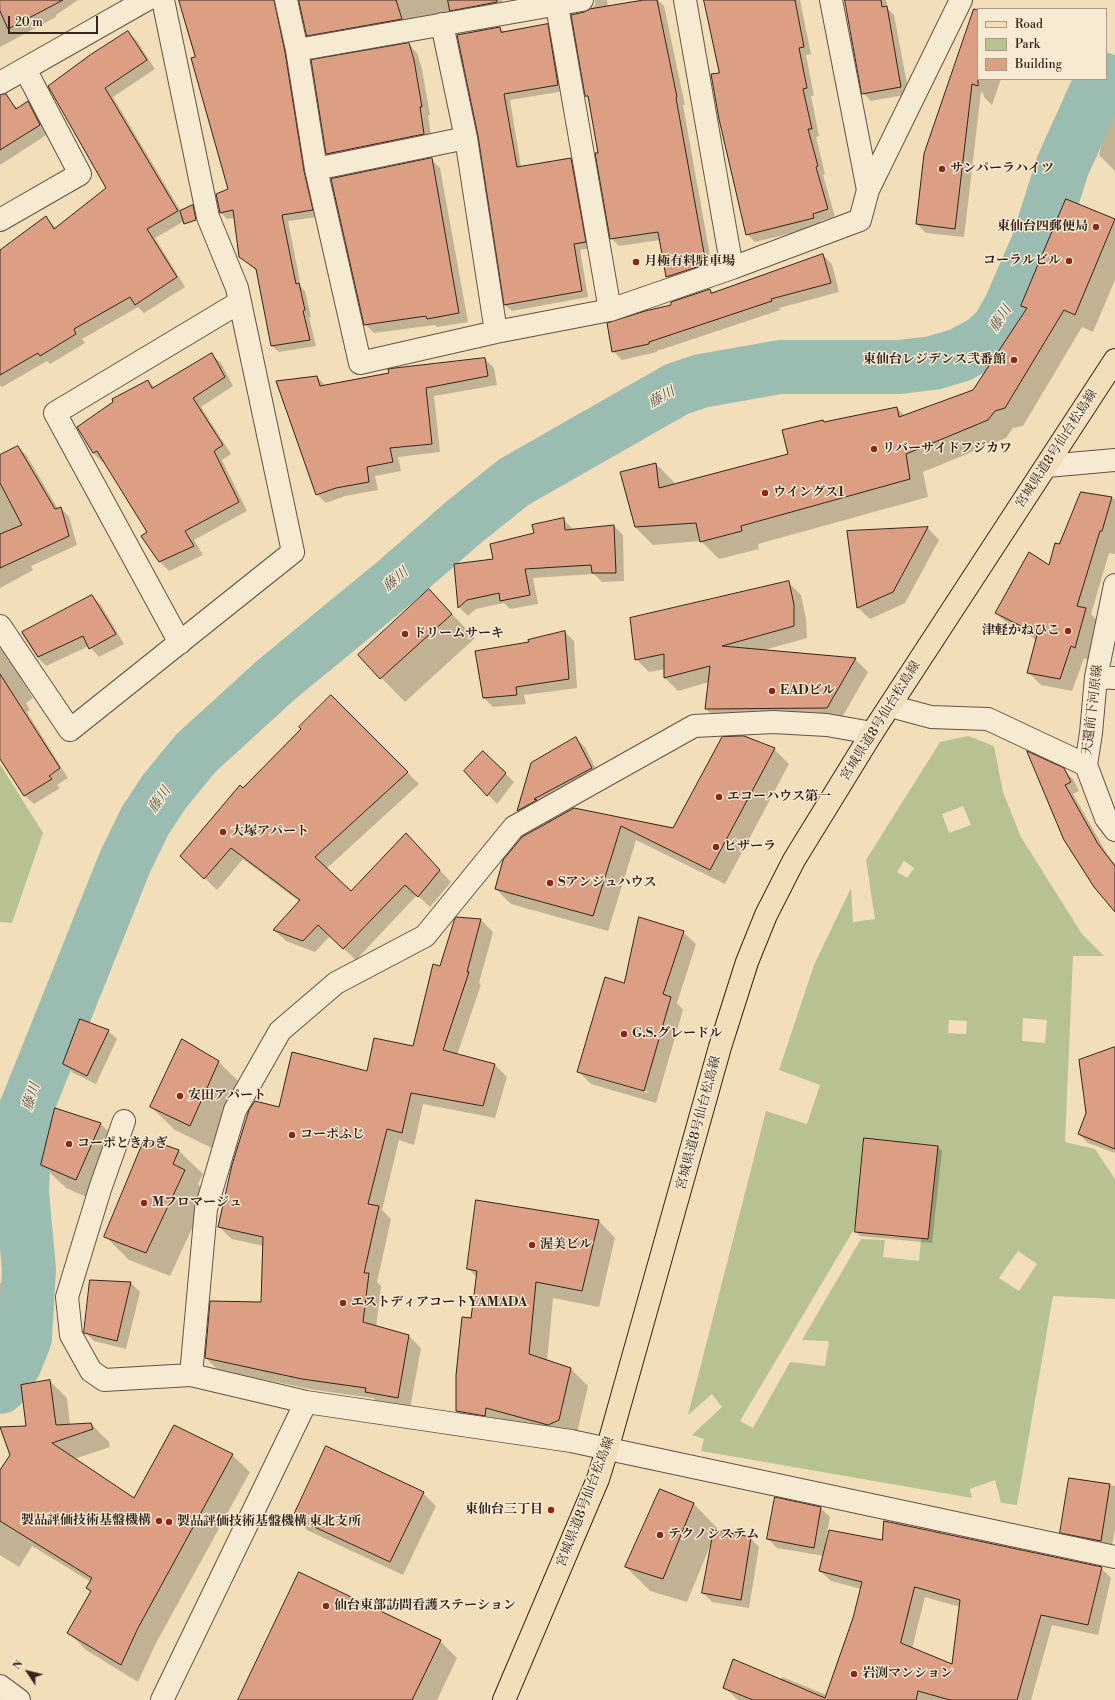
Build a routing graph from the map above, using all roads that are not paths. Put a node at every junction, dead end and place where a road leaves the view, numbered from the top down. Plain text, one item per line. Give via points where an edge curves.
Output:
1 (146, 0) edge
2 (163, 0) edge
3 (286, 0) edge
4 (582, 0) edge
5 (685, 0) edge
6 (831, 0) edge
7 (961, 0) edge
8 (557, 2) edge
9 (442, 24) junction
10 (297, 50) junction
11 (25, 69) junction
12 (0, 83) edge
13 (466, 138) junction
14 (316, 170) junction
15 (868, 190) junction
16 (0, 220) edge
17 (732, 268) junction
18 (240, 302) junction
19 (610, 310) junction
20 (496, 332) junction
21 (1115, 360) edge
22 (1115, 460) edge
23 (1047, 466) junction
24 (1115, 585) edge
25 (0, 626) edge
26 (180, 642) junction
27 (1106, 678) edge
28 (890, 706) junction
29 (872, 733) junction
30 (1086, 765) junction
31 (1115, 830) edge
32 (124, 1122) dead end
33 (191, 1376) junction
34 (306, 1402) junction
35 (607, 1450) junction
36 (1115, 1557) edge
37 (0, 1686) edge
38 (19, 1700) edge
39 (162, 1700) edge
40 (504, 1700) edge

1 - 11 street
2 - 18 street via 208,217 237,288
3 - 10 street
4 - 8 street
5 - 17 street
6 - 15 street
7 - 15 street
8 - 9 street
8 - 19 street
9 - 10 street
9 - 13 street
10 - 14 street
11 - 12 street
11 - 16 street via 80,174
13 - 14 street
13 - 20 street
14 - 20 street via 360,363
15 - 17 street via 860,220
17 - 19 street
18 - 26 street via 293,552
18 - 26 street via 55,413
19 - 20 street
21 - 23 main road, 宮城県道8号仙台松島線
22 - 23 street
23 - 28 main road, 宮城県道8号仙台松島線
24 - 27 street, 天還前下河原線
25 - 26 street via 70,730
27 - 30 street, 天還前下河原線
28 - 29 main road, 宮城県道8号仙台松島線
28 - 30 street via 931,717 988,719
29 - 33 street via 827,725 773,722 694,726 514,827 425,936 336,984 280,1031 235,1110 206,1209
29 - 35 main road, 宮城県道8号仙台松島線 via 794,860 766,915 747,962 720,1047
30 - 31 street, 天還前下河原線 via 1106,818
32 - 33 street via 66,1297 71,1335 91,1371 104,1380
33 - 34 street
34 - 35 street via 570,1441
34 - 39 street
35 - 36 street
35 - 40 main road, 宮城県道8号仙台松島線 via 598,1479
37 - 38 street

